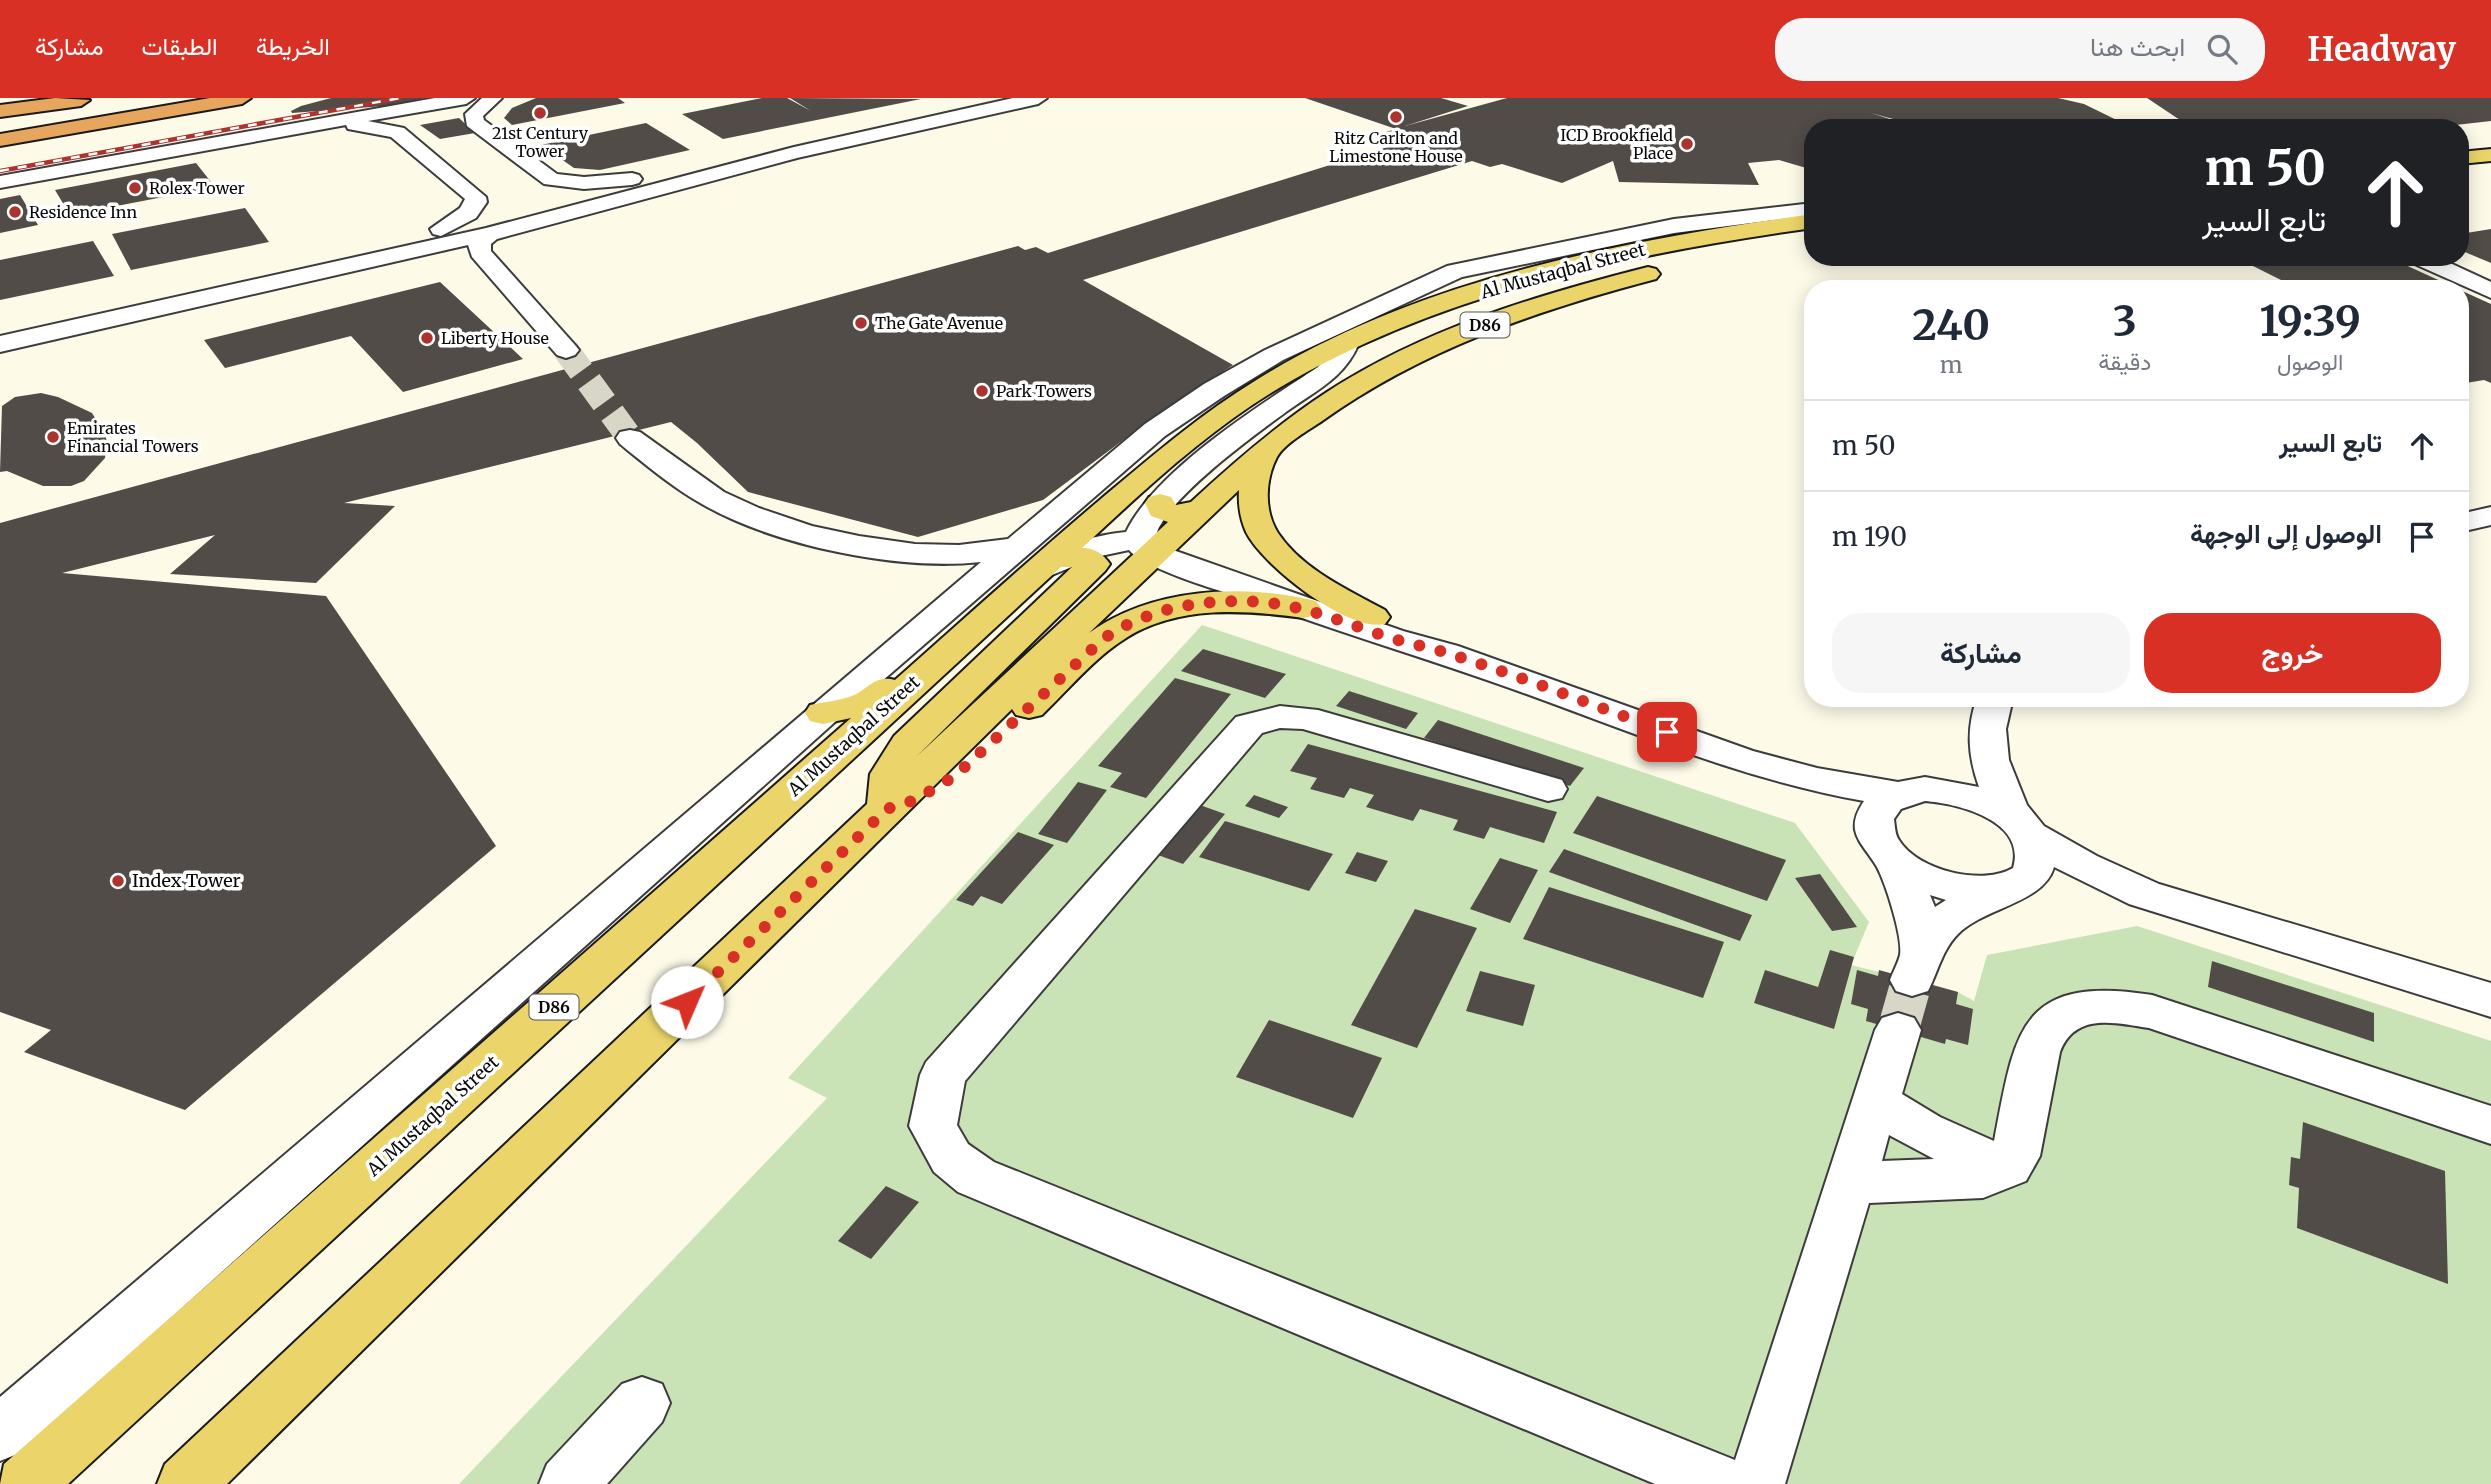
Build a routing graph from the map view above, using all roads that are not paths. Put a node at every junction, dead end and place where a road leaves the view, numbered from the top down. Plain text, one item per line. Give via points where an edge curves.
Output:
1 (94, 98) edge
2 (104, 98) edge
3 (242, 98) edge
4 (466, 98) edge
5 (493, 98) edge
6 (983, 98) edge
7 (1038, 98) edge
8 (0, 114) edge
9 (322, 125) junction
10 (0, 139) edge
11 (2491, 155) edge
12 (2469, 157) edge
13 (2491, 173) edge
14 (2469, 175) edge
15 (641, 178) junction
16 (0, 182) edge
17 (1804, 210) edge
18 (1804, 222) edge
19 (441, 229) junction
20 (489, 234) junction
21 (1804, 245) edge
22 (1579, 255) junction
23 (2437, 266) edge
24 (2467, 280) edge
25 (2469, 281) edge
26 (2491, 291) edge
27 (0, 328) edge
28 (1346, 343) junction
29 (0, 344) edge
30 (566, 349) tunnel mouth
31 (630, 438) tunnel mouth
32 (1265, 451) junction
33 (1160, 503) junction
34 (1202, 508) junction
35 (2491, 516) edge
36 (2469, 521) edge
37 (1152, 546) junction
38 (1041, 557) junction
39 (1304, 608) junction
40 (1373, 617) junction
41 (947, 652) junction
42 (1446, 653) junction
43 (822, 713) junction
44 (1991, 715) edge
45 (1740, 759) junction
46 (1548, 789) dead end
47 (1911, 791) junction
48 (887, 809) junction
49 (2023, 827) junction
50 (1884, 846) junction
51 (2010, 887) junction
52 (2144, 894) junction
53 (2491, 1000) edge
54 (1898, 1030) tunnel mouth
55 (1875, 1101) junction
56 (2491, 1125) edge
57 (2009, 1167) junction
58 (1850, 1183) junction
59 (64, 1378) junction
60 (0, 1397) edge
61 (642, 1403) dead end
62 (0, 1434) edge
63 (25, 1484) edge
64 (186, 1484) edge
65 (568, 1484) edge
66 (1724, 1484) edge
67 (1756, 1484) edge

1 - 8 highway
2 - 8 highway
3 - 10 highway
4 - 9 street
5 - 15 street via 474,114 474,122 546,178 575,183
6 - 15 street
7 - 20 street via 714,172
9 - 16 street
9 - 19 street via 397,132 471,193 476,202 473,208
11 - 12 main road
13 - 14 main road
15 - 19 street
17 - 22 street via 1698,222
18 - 22 main road, Al Mustaqbal Street / D86
19 - 27 street
20 - 29 street
20 - 30 street via 479,242 480,252
21 - 32 main road, Al Mustaqbal Street / D86 via 1673,268 1552,301 1485,325 1421,352 1339,397
22 - 28 main road, Al Mustaqbal Street / D86
22 - 38 street via 1443,275 1275,355 1155,430
23 - 24 street
25 - 26 street
28 - 33 street via 1327,373 1249,425
28 - 38 main road, Al Mustaqbal Street / D86 via 1270,383 1199,431
31 - 38 street via 728,506 804,531 937,555
32 - 34 main road, Al Mustaqbal Street / D86
32 - 40 main road via 1250,492 1265,538 1311,582
33 - 34 main road via 1162,510 1173,514
33 - 37 street via 1147,519
34 - 37 main road, Al Mustaqbal Street / D86
35 - 36 street
37 - 38 street via 1108,544
37 - 39 street
37 - 40 street via 1206,556
37 - 48 main road, Al Mustaqbal Street / D86
38 - 41 main road, Al Mustaqbal Street / D86
38 - 43 street
38 - 48 main road via 1085,557 1094,564 907,744 890,769
39 - 42 street
39 - 48 main road via 1216,602 1159,612 1129,623 1102,640 955,776 915,800
40 - 42 street
41 - 43 main road via 917,662 864,705
41 - 63 main road, Al Mustaqbal Street / D86
42 - 45 street
43 - 59 street
44 - 47 street via 1965,764
44 - 49 street via 1993,773
45 - 47 street via 1816,780
45 - 50 street via 1809,792
46 - 66 street via 1305,718 1280,717 1249,725 943,1075 933,1126 951,1158 976,1177
47 - 49 street via 1949,790 1972,796
47 - 50 street via 1882,803 1874,817
48 - 64 main road, Al Mustaqbal Street / D86
49 - 51 street via 2036,850 2037,864 2030,876
49 - 52 street via 2083,866
50 - 51 street via 1917,875 1946,887 1975,892
50 - 51 street via 1913,904 1917,965 1935,931 1954,914
51 - 52 street via 2080,887
52 - 53 street
54 - 55 street
55 - 57 street via 1938,1140
55 - 58 street
56 - 57 street via 2152,1012 2110,1005 2075,1010 2049,1024 2038,1048
57 - 58 street via 1983,1177
58 - 67 street
59 - 60 street
59 - 62 street
61 - 65 street

